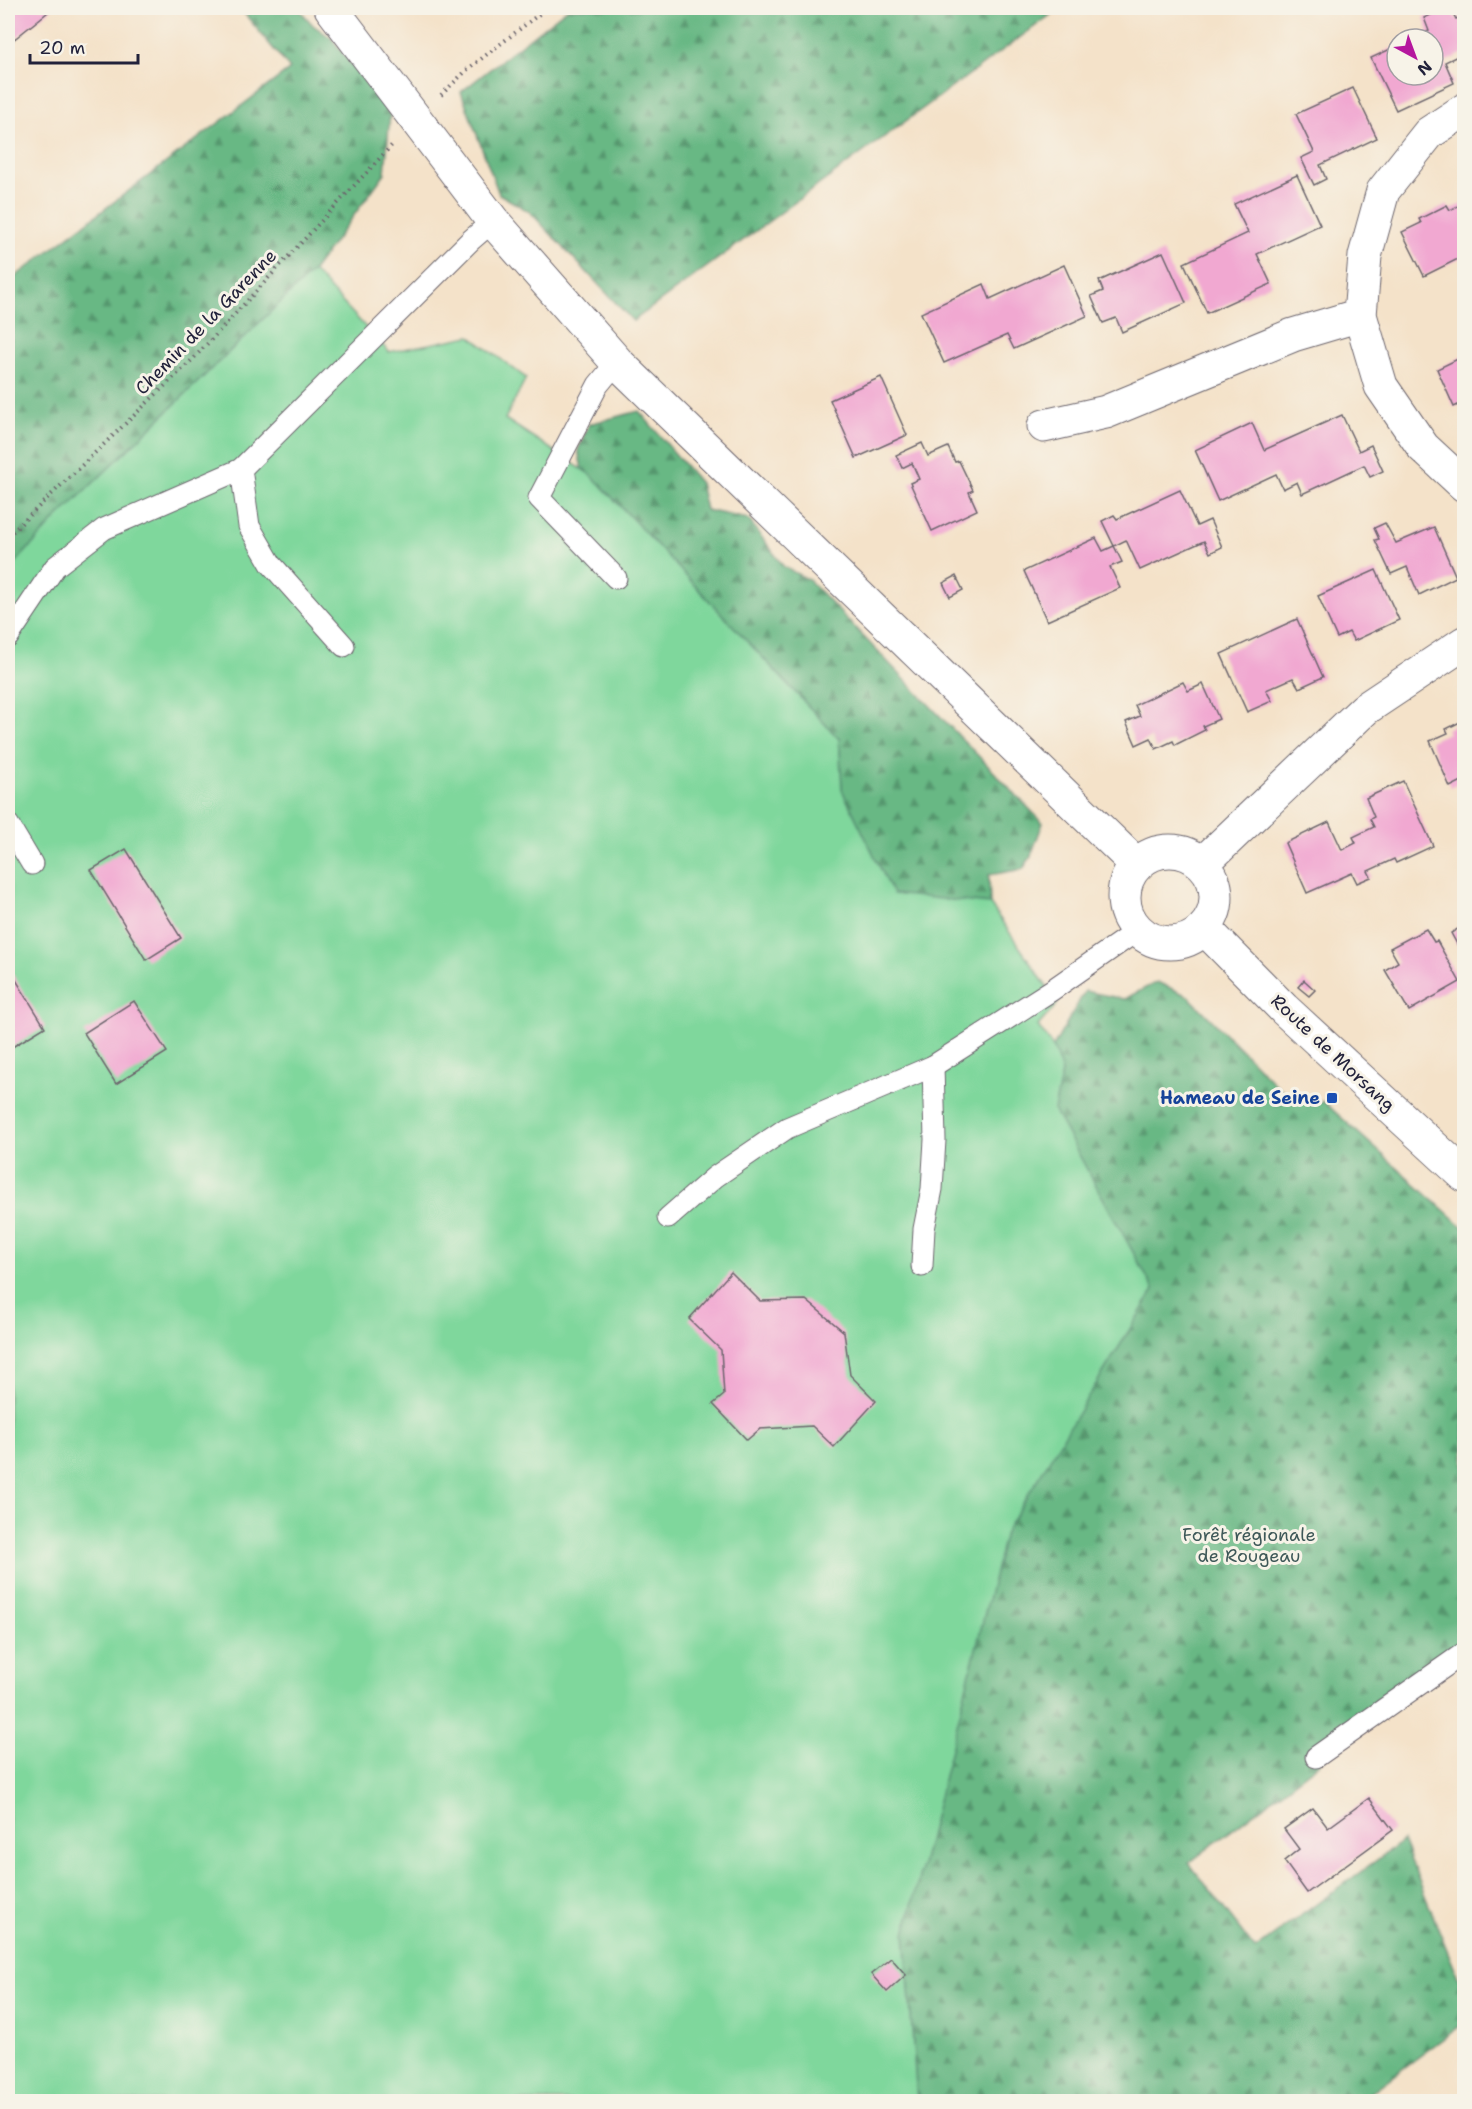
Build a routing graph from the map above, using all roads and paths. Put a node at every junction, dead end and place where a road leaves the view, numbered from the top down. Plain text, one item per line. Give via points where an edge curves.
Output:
1 (331, 8) edge
2 (547, 8) edge
3 (1464, 110) edge
4 (416, 120) junction
5 (493, 221) junction
6 (1360, 315) junction
7 (617, 362) junction
8 (1044, 426) dead end
9 (241, 469) junction
10 (1464, 485) edge
11 (8, 536) edge
12 (616, 578) dead end
13 (8, 636) edge
14 (1464, 643) edge
15 (344, 646) dead end
16 (8, 825) edge
17 (1203, 863) junction
18 (32, 864) dead end
19 (1137, 865) junction
20 (1204, 928) junction
21 (1138, 930) junction
22 (933, 1066) junction
23 (1464, 1175) edge
24 (668, 1218) dead end
25 (922, 1266) dead end
26 (1464, 1653) edge
27 (1316, 1757) dead end

1 - 4 street
2 - 4 path, Chemin de la Garenne via 468,69
3 - 6 street via 1429,133 1383,191 1365,256
4 - 5 street
4 - 11 path, Chemin de la Garenne via 194,358
5 - 7 street
5 - 9 lane
6 - 8 street via 1293,335 1106,412
6 - 10 street via 1381,386 1423,447
7 - 12 lane via 598,385 539,498
7 - 19 street
9 - 13 lane via 104,530 55,567
9 - 15 lane via 249,526 270,564
14 - 17 street via 1365,710
16 - 18 lane
17 - 19 street via 1191,855 1162,851
17 - 20 street via 1216,888 1216,903
19 - 21 street via 1124,890 1129,919
20 - 21 street via 1179,942 1150,938
20 - 23 street, Route de Morsang
21 - 22 lane
22 - 24 lane via 787,1128 715,1177
22 - 25 lane via 935,1140
26 - 27 lane

